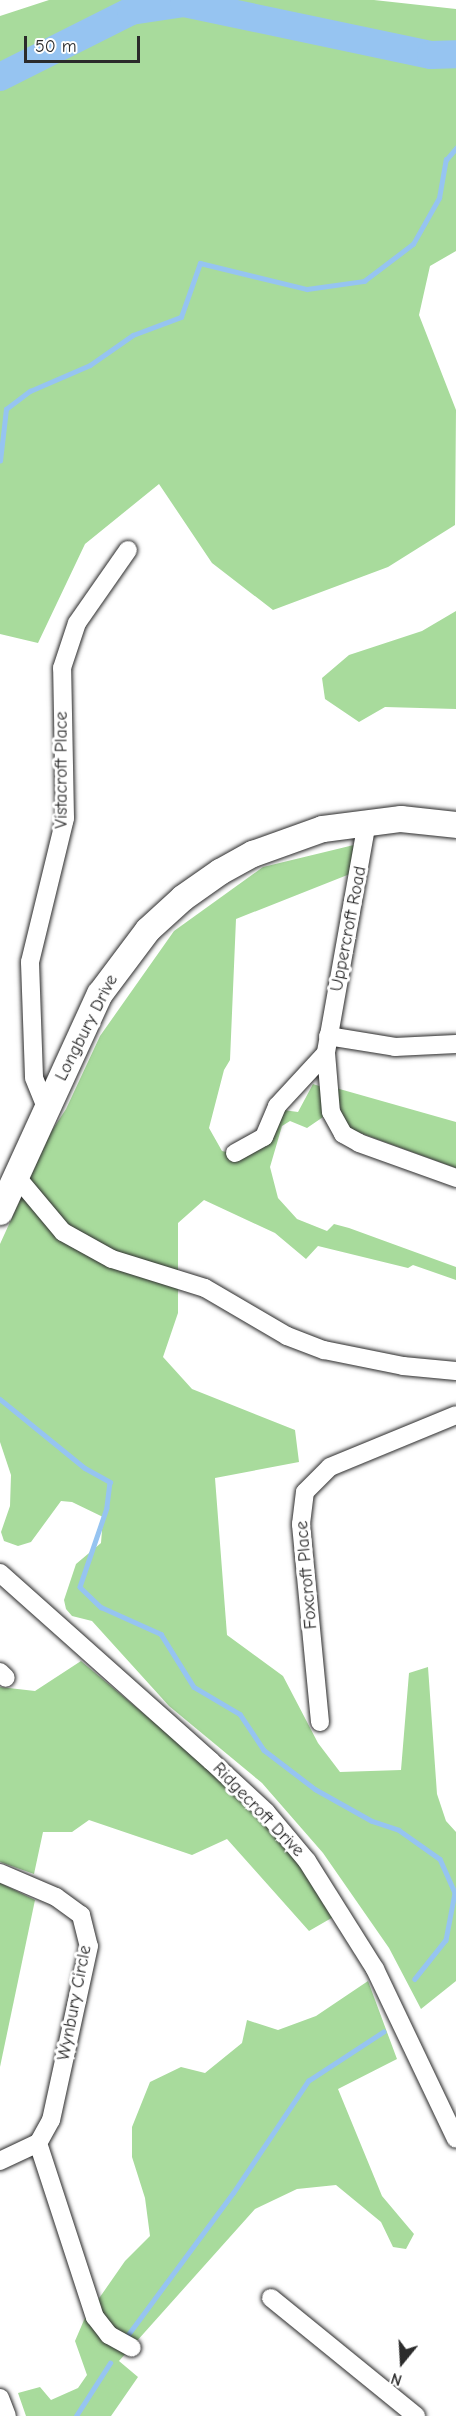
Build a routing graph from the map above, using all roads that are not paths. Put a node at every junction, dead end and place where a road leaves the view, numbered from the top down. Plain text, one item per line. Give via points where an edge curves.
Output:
1 (128, 550) dead end
2 (367, 822) junction
3 (456, 825) edge
4 (327, 1044) junction
5 (456, 1044) edge
6 (47, 1110) junction
7 (235, 1153) dead end
8 (456, 1178) edge
9 (6, 1193) edge
10 (456, 1371) edge
11 (456, 1415) edge
12 (0, 1573) edge
13 (320, 1722) dead end
14 (0, 1873) edge
15 (456, 2139) edge
16 (38, 2143) junction
17 (0, 2161) edge
18 (271, 2298) dead end
19 (132, 2348) dead end
20 (0, 2398) edge
21 (7, 2416) edge
22 (416, 2416) edge

1 - 6 street, Vistacroft Place via 77,623 62,668 65,818 30,962 34,1077
2 - 3 street, Longbury Drive via 401,819
2 - 4 street, Uppercroft Road
2 - 6 street, Longbury Drive via 323,829 273,846 220,872 183,898 142,937 100,994
4 - 5 street
4 - 7 street via 277,1106 264,1137
4 - 8 street, Uppercroft Road via 326,1084 336,1126 359,1143
6 - 9 street, Longbury Drive
9 - 10 street via 112,1259 205,1288 287,1336 324,1350 403,1366
11 - 13 street, Foxcroft Place via 330,1467 305,1492 302,1534
12 - 15 street, Ridgecroft Drive via 266,1812 307,1861 375,1969
14 - 16 street, Wynbury Circle via 64,1902 81,1915 87,1929 89,1946 59,2086 51,2120
16 - 17 street
16 - 19 street via 95,2317 109,2335
18 - 22 street
20 - 21 street

